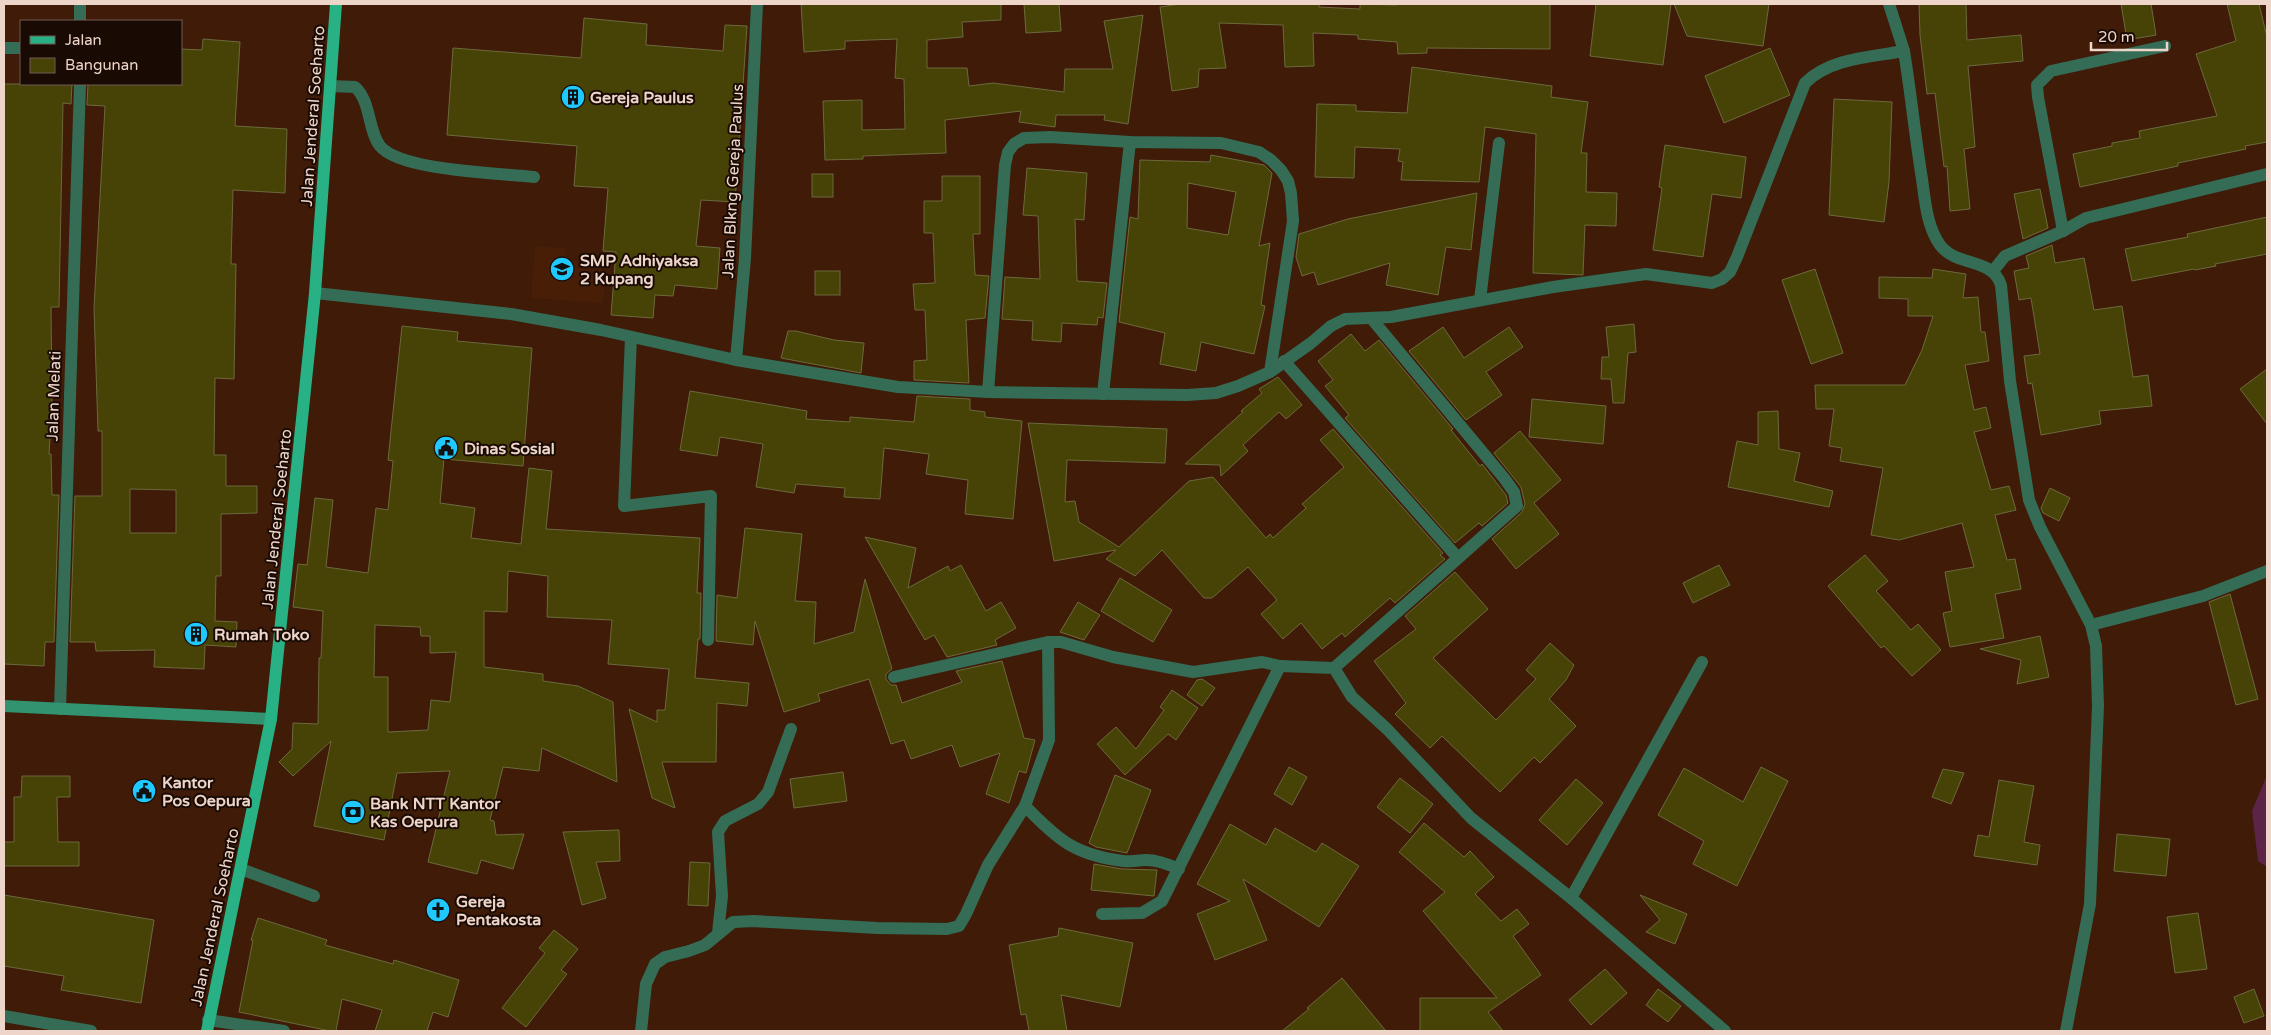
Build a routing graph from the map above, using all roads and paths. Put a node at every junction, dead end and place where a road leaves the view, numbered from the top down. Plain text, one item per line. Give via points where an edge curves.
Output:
1 (80, 4) edge
2 (336, 4) edge
3 (757, 4) edge
4 (1889, 4) edge
5 (80, 20) edge
6 (2165, 46) dead end
7 (4, 48) edge
8 (20, 48) edge
9 (1904, 51) junction
10 (80, 85) edge
11 (330, 86) junction
12 (1130, 142) junction
13 (1499, 144) dead end
14 (2267, 174) edge
15 (534, 177) dead end
16 (2064, 231) junction
17 (1993, 271) junction
18 (315, 293) junction
19 (1480, 300) junction
20 (1371, 318) junction
21 (631, 337) junction
22 (736, 360) junction
23 (1284, 361) junction
24 (1270, 372) junction
25 (988, 392) junction
26 (1103, 394) junction
27 (1458, 558) junction
28 (2267, 571) edge
29 (2091, 625) junction
30 (708, 640) dead end
31 (1048, 642) junction
32 (1702, 662) dead end
33 (1280, 666) junction
34 (1334, 668) junction
35 (894, 677) dead end
36 (4, 706) edge
37 (60, 709) junction
38 (271, 719) junction
39 (790, 729) dead end
40 (1025, 806) junction
41 (241, 869) junction
42 (1179, 869) junction
43 (314, 896) dead end
44 (1571, 898) junction
45 (1102, 914) dead end
46 (718, 933) junction
47 (4, 1016) edge
48 (207, 1026) edge
49 (91, 1031) edge
50 (284, 1031) edge
51 (642, 1031) edge
52 (1724, 1031) edge
53 (2066, 1031) edge

1 - 5 street
2 - 11 main road, Jalan Jenderal Soeharto
3 - 22 street, Jalan Blkng Gereja Paulus via 745,258
4 - 9 street
6 - 16 street via 2051,71 2038,85
7 - 8 street
9 - 17 street via 1927,209 1935,236 1950,254
9 - 19 street via 1827,66 1805,83 1737,257 1730,272 1722,279 1702,283 1646,274
10 - 37 street, Jalan Melati
11 - 15 street via 355,87 363,94 380,146 397,159 427,166
11 - 18 main road, Jalan Jenderal Soeharto
12 - 24 street via 1240,146 1259,152 1281,170 1291,194 1293,221
12 - 25 street via 1024,138 1008,152
12 - 26 street
13 - 19 street
14 - 16 street via 2086,218
16 - 17 street via 2005,256
17 - 29 street via 2002,284 2010,380 2029,500
18 - 21 street via 511,314
18 - 38 main road, Jalan Jenderal Soeharto
19 - 20 street
20 - 23 street via 1345,319
20 - 27 street via 1514,492 1517,506
21 - 22 street
21 - 30 street via 624,506 712,496
22 - 25 street via 898,387
23 - 24 street
23 - 27 street
24 - 26 street via 1216,393
25 - 26 street
27 - 34 street
28 - 29 street via 2203,596
29 - 53 street via 2096,646 2098,706 2090,904
31 - 33 street via 1061,642 1114,657 1193,672 1262,662
31 - 35 street
31 - 40 street via 1049,740
32 - 44 street
33 - 34 street
33 - 42 street
34 - 44 street via 1352,697 1387,729 1471,818
36 - 37 street
37 - 38 street
38 - 41 main road, Jalan Jenderal Soeharto
39 - 46 street via 768,792 758,804 725,820 718,832 722,896
40 - 42 street via 1052,834 1082,852 1124,861 1165,863
40 - 46 street via 988,865 959,926 947,929 877,928 753,921 733,922
41 - 43 street
41 - 48 main road, Jalan Jenderal Soeharto
42 - 45 street via 1162,901 1142,913
44 - 52 street
46 - 51 street via 705,945 665,957 655,964 646,984
47 - 49 street
48 - 50 street

